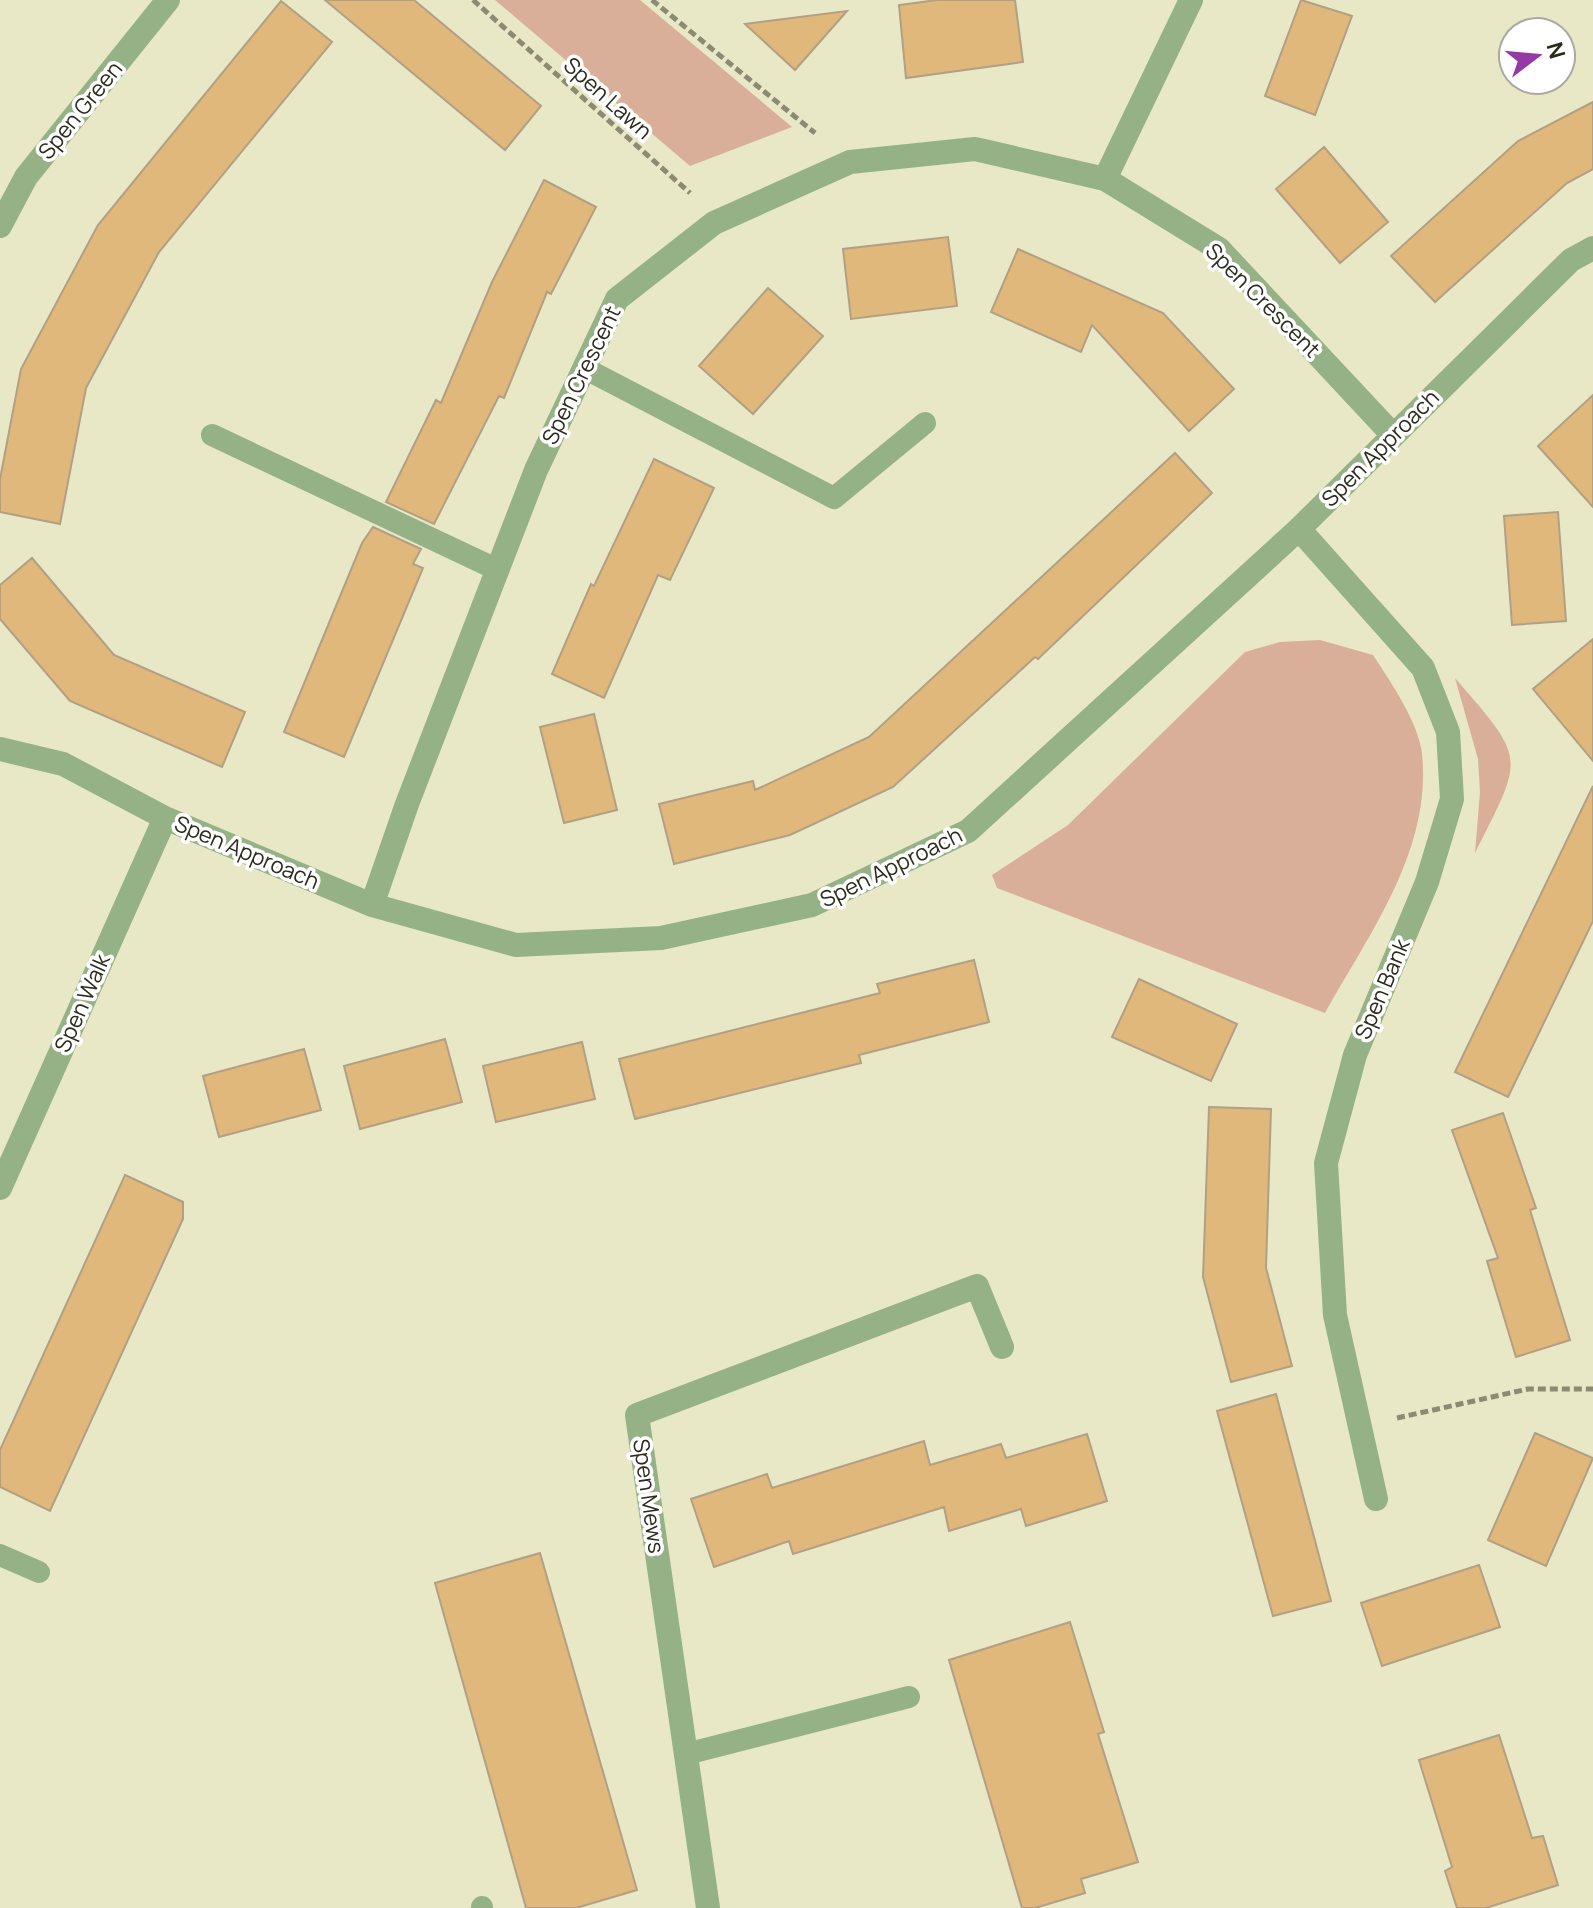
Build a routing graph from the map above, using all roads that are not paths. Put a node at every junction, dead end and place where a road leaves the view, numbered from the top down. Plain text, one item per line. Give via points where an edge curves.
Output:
1 (168, 0) edge
2 (1191, 0) edge
3 (1105, 179) junction
4 (0, 226) edge
5 (1593, 248) edge
6 (584, 368) junction
7 (925, 423) dead end
8 (1392, 434) junction
9 (212, 435) dead end
10 (1299, 529) junction
11 (498, 570) junction
12 (0, 749) edge
13 (165, 818) junction
14 (372, 905) junction
15 (0, 1188) edge
16 (1002, 1347) dead end
17 (1376, 1499) dead end
18 (0, 1555) edge
19 (39, 1572) dead end
20 (909, 1697) dead end
21 (686, 1754) junction
22 (708, 1908) edge

1 - 4 street, Spen Green via 26,177
2 - 3 street
3 - 6 street, Spen Crescent via 975,149 850,162 721,220 617,299
3 - 8 street, Spen Crescent via 1219,249
5 - 8 street, Spen Approach via 1571,260
6 - 7 lane via 834,498
6 - 11 street, Spen Crescent via 536,470
8 - 10 street, Spen Approach
9 - 11 lane
10 - 14 street, Spen Approach via 968,831 812,905 661,938 516,945
10 - 17 street, Spen Bank via 1423,668 1448,732 1452,799 1427,882 1355,1055 1326,1163 1335,1315
11 - 14 street, Spen Crescent
12 - 13 street, Spen Approach via 63,764
13 - 14 street, Spen Approach
13 - 15 street, Spen Walk
16 - 21 street, Spen Mews via 977,1286 637,1415
18 - 19 lane
20 - 21 lane
21 - 22 street, Spen Mews

